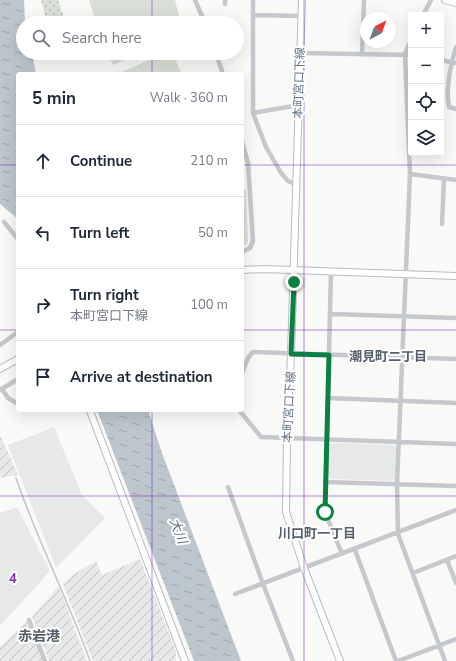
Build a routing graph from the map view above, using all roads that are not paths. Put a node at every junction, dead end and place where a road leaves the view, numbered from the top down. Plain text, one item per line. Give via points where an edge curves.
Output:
1 (195, 0) edge
2 (253, 0) edge
3 (302, 0) edge
4 (364, 0) edge
5 (431, 0) edge
6 (445, 0) edge
7 (456, 3) edge
8 (425, 12) edge
9 (253, 15) junction
10 (202, 16) edge
11 (301, 16) junction
12 (408, 47) edge
13 (456, 47) edge
14 (300, 53) junction
15 (362, 54) junction
16 (405, 54) junction
17 (408, 54) edge
18 (218, 60) edge
19 (444, 60) edge
20 (454, 62) edge
21 (222, 72) edge
22 (299, 105) junction
23 (456, 109) edge
24 (253, 113) junction
25 (244, 148) edge
26 (410, 174) junction
27 (444, 178) junction
28 (456, 180) edge
29 (297, 185) junction
30 (3, 222) edge
31 (442, 224) dead end
32 (16, 237) edge
33 (244, 251) edge
34 (244, 270) edge
35 (294, 271) junction
36 (331, 272) junction
37 (405, 274) junction
38 (456, 276) edge
39 (331, 314) junction
40 (405, 317) junction
41 (456, 318) edge
42 (16, 333) edge
43 (0, 345) edge
44 (291, 354) junction
45 (329, 355) junction
46 (403, 358) junction
47 (16, 360) edge
48 (456, 360) edge
49 (0, 369) edge
50 (244, 369) edge
51 (16, 380) edge
52 (1, 389) edge
53 (328, 398) junction
54 (401, 402) junction
55 (16, 403) edge
56 (456, 404) edge
57 (90, 412) edge
58 (241, 412) edge
59 (287, 438) junction
60 (326, 439) junction
61 (400, 442) junction
62 (456, 444) edge
63 (325, 482) junction
64 (397, 484) junction
65 (456, 486) edge
66 (228, 487) dead end
67 (456, 510) edge
68 (398, 534) junction
69 (355, 550) junction
70 (342, 554) junction
71 (456, 556) edge
72 (447, 560) junction
73 (304, 568) junction
74 (413, 572) junction
75 (456, 583) edge
76 (263, 584) junction
77 (235, 594) dead end
78 (29, 620) dead end
79 (456, 638) edge
80 (439, 645) junction
81 (45, 661) edge
82 (185, 661) edge
83 (293, 661) edge
84 (340, 661) edge
85 (397, 661) edge
86 (445, 661) edge

1 - 10 street
2 - 9 street
3 - 11 street, 本町宮口下線
4 - 15 street
5 - 8 street
6 - 7 street
9 - 11 street
9 - 24 street
11 - 14 street, 本町宮口下線
12 - 16 street
13 - 20 street
14 - 15 street
14 - 22 street, 本町宮口下線
15 - 16 street
16 - 17 street
16 - 26 street
18 - 21 street
19 - 20 street
20 - 23 street via 447,100 449,107
22 - 24 street
22 - 29 street, 本町宮口下線
24 - 29 street via 266,147 281,172 288,181
25 - 33 street via 248,163 253,241 250,248
26 - 27 street
26 - 37 street
27 - 28 street
27 - 31 street
29 - 35 street, 本町宮口下線
30 - 32 street
34 - 35 street
35 - 36 street
35 - 44 street, 本町宮口下線
36 - 37 street
36 - 39 street
37 - 38 street
37 - 40 street
39 - 40 street
39 - 45 street
40 - 41 street
40 - 46 street
42 - 43 street
44 - 45 street
44 - 50 street via 254,352 248,358
44 - 59 street, 本町宮口下線
45 - 46 street
45 - 53 street
46 - 48 street
46 - 54 street
47 - 49 street
51 - 52 street
52 - 55 street
53 - 54 street
53 - 60 street
54 - 56 street
54 - 61 street
57 - 82 street
58 - 59 street via 261,437
59 - 60 street
59 - 73 street, 本町宮口下線 via 286,512
60 - 61 street
60 - 63 street
61 - 62 street
61 - 64 street
63 - 64 street
63 - 70 street via 325,512
64 - 65 street
64 - 68 street
66 - 76 street
67 - 68 street
68 - 69 street
68 - 74 street
69 - 70 street
69 - 85 street
70 - 73 street
71 - 72 street
72 - 74 street
72 - 75 street
73 - 76 street
73 - 84 street, 本町宮口下線
74 - 80 street
76 - 77 street
76 - 83 street
78 - 81 street
79 - 80 street
80 - 85 street
80 - 86 street

